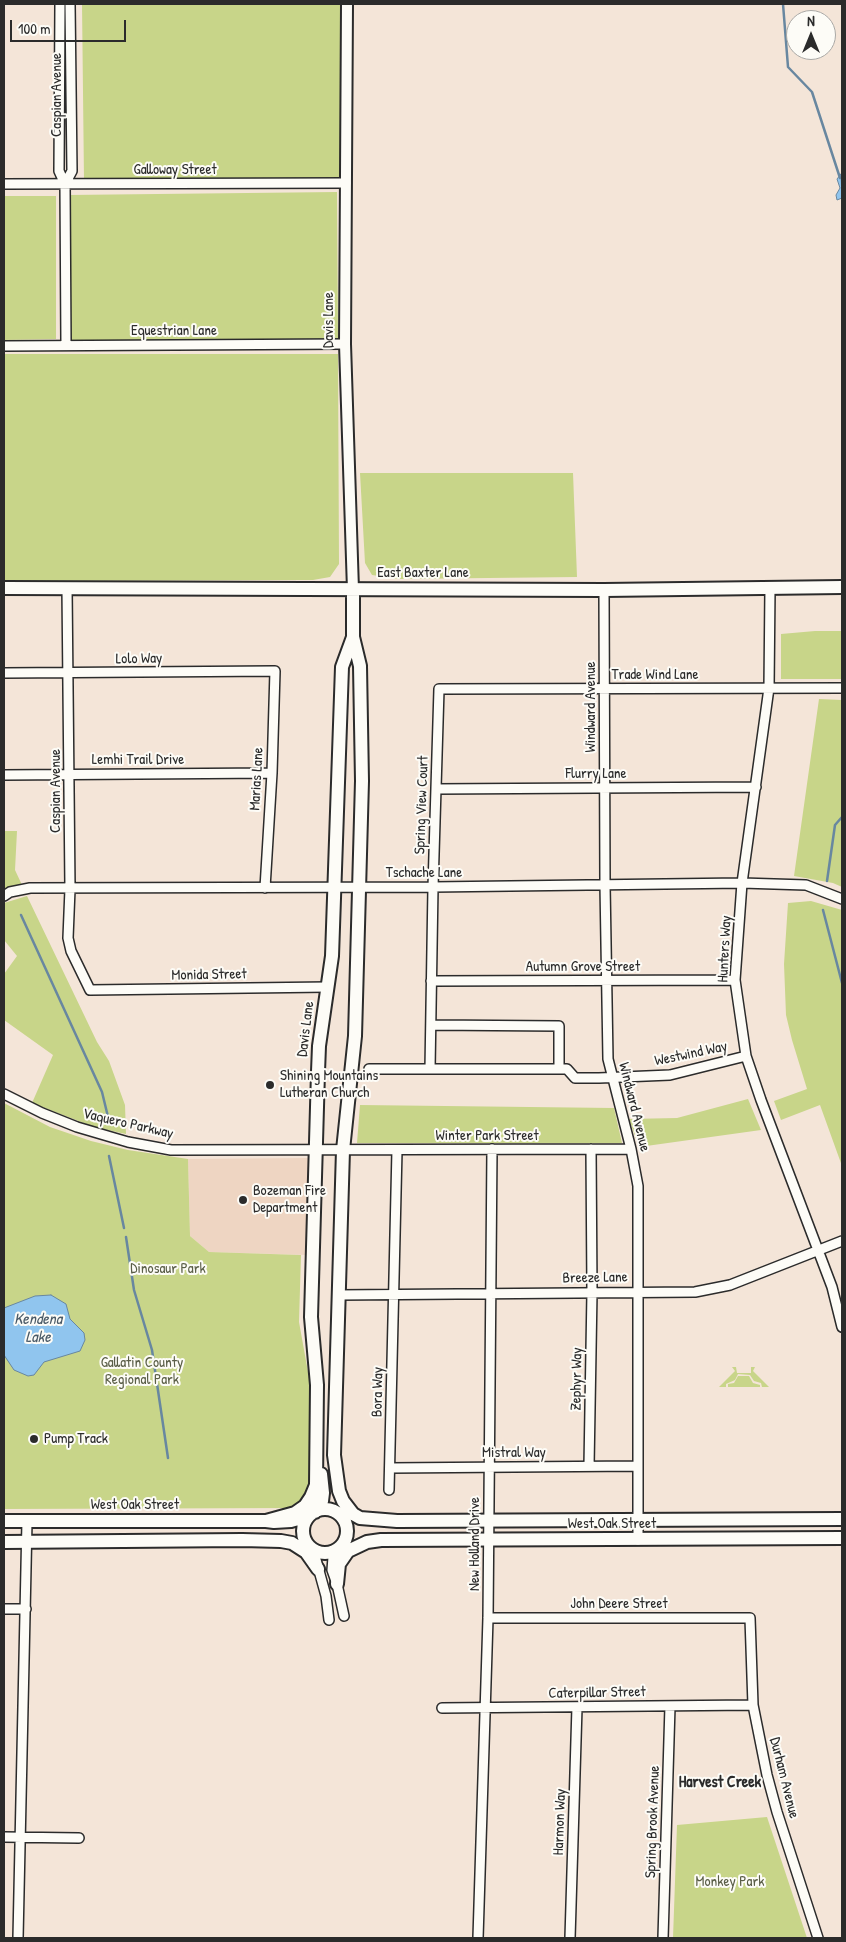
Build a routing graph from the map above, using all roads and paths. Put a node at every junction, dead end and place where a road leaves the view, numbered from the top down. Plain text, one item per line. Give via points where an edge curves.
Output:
1 (60, 4) edge
2 (70, 4) edge
3 (347, 4) edge
4 (346, 183) junction
5 (4, 184) edge
6 (65, 184) junction
7 (345, 344) junction
8 (66, 345) junction
9 (4, 346) edge
10 (842, 587) edge
11 (4, 588) edge
12 (67, 588) junction
13 (770, 588) junction
14 (353, 590) junction
15 (604, 590) junction
16 (353, 637) junction
17 (275, 671) joint
18 (68, 673) junction
19 (4, 674) edge
20 (605, 688) junction
21 (769, 688) junction
22 (842, 688) edge
23 (439, 689) joint
24 (272, 773) junction
25 (69, 774) junction
26 (4, 775) edge
27 (756, 787) junction
28 (605, 788) junction
29 (436, 789) junction
30 (742, 883) junction
31 (605, 885) junction
32 (433, 887) junction
33 (265, 888) junction
34 (335, 888) junction
35 (358, 888) junction
36 (70, 890) junction
37 (4, 896) edge
38 (842, 899) edge
39 (608, 980) junction
40 (734, 980) junction
41 (431, 981) junction
42 (328, 987) junction
43 (90, 990) joint
44 (431, 1025) junction
45 (746, 1056) junction
46 (369, 1069) dead end
47 (430, 1069) junction
48 (559, 1069) junction
49 (612, 1077) junction
50 (4, 1094) edge
51 (492, 1149) junction
52 (591, 1149) junction
53 (631, 1149) junction
54 (315, 1150) junction
55 (343, 1150) junction
56 (396, 1150) junction
57 (842, 1241) edge
58 (818, 1250) junction
59 (592, 1292) junction
60 (638, 1292) junction
61 (492, 1293) junction
62 (393, 1294) junction
63 (339, 1295) junction
64 (842, 1326) edge
65 (334, 1455) junction
66 (317, 1458) junction
67 (589, 1466) junction
68 (638, 1466) junction
69 (489, 1467) junction
70 (390, 1468) junction
71 (390, 1490) dead end
72 (312, 1514) junction
73 (342, 1517) junction
74 (842, 1519) edge
75 (489, 1520) junction
76 (638, 1520) junction
77 (4, 1521) edge
78 (27, 1521) junction
79 (266, 1521) junction
80 (397, 1521) junction
81 (842, 1538) edge
82 (488, 1539) junction
83 (242, 1540) junction
84 (381, 1540) junction
85 (638, 1540) junction
86 (4, 1542) edge
87 (27, 1542) junction
88 (310, 1545) junction
89 (338, 1548) junction
90 (318, 1569) junction
91 (337, 1584) junction
92 (4, 1609) edge
93 (26, 1609) junction
94 (344, 1616) dead end
95 (488, 1618) junction
96 (750, 1618) joint
97 (329, 1620) dead end
98 (753, 1705) junction
99 (670, 1706) junction
100 (577, 1707) junction
101 (442, 1708) dead end
102 (484, 1708) junction
103 (4, 1837) edge
104 (20, 1837) junction
105 (79, 1838) dead end
106 (18, 1938) edge
107 (478, 1938) edge
108 (570, 1938) edge
109 (663, 1938) edge
110 (818, 1938) edge

1 - 6 street, Caspian Avenue via 60,171
2 - 6 street, Caspian Avenue via 72,172
3 - 4 street, Davis Lane
4 - 6 street, Galloway Street
4 - 7 street, Davis Lane
5 - 6 street, Galloway Street
6 - 8 street, Caspian Avenue
7 - 8 street, Equestrian Lane
7 - 14 street, Davis Lane
8 - 9 street, Equestrian Lane
10 - 13 main road, East Baxter Lane
11 - 12 main road, East Baxter Lane
12 - 14 main road, East Baxter Lane
12 - 18 street, Caspian Avenue
13 - 15 main road, East Baxter Lane
13 - 21 street, Hunters Way
14 - 15 main road, East Baxter Lane
14 - 16 main road, Davis Lane
15 - 20 street, Windward Avenue
16 - 34 main road, Davis Lane via 342,667
16 - 35 main road, Davis Lane via 360,666 362,781
17 - 18 street, Lolo Way
17 - 24 street, Marias Lane
18 - 19 street, Lolo Way
18 - 25 street, Caspian Avenue
20 - 21 street, Trade Wind Lane
20 - 23 street, Trade Wind Lane
20 - 28 street, Windward Avenue
21 - 22 street, Trade Wind Lane
21 - 27 street, Hunters Way
23 - 29 street, Spring View Court
24 - 25 street, Lemhi Trail Drive
24 - 33 street, Marias Lane
25 - 26 street, Lemhi Trail Drive
25 - 36 street, Caspian Avenue
27 - 28 street, Flurry Lane
27 - 30 street, Hunters Way
28 - 29 street, Flurry Lane
28 - 31 street, Windward Avenue
29 - 32 street, Spring View Court
30 - 31 street, Tschache Lane
30 - 38 street, Tschache Lane via 806,885
30 - 40 street, Hunters Way
31 - 32 street, Tschache Lane
31 - 39 street, Windward Avenue
32 - 35 street, Tschache Lane
32 - 41 street, Spring View Court
33 - 34 street, Tschache Lane
33 - 36 street, Tschache Lane
34 - 35 street, Tschache Lane
34 - 42 main road, Davis Lane
35 - 55 main road, Davis Lane via 355,1036
36 - 37 street, Tschache Lane via 30,888
36 - 43 street, Caspian Avenue via 68,938
39 - 40 street, Autumn Grove Street
39 - 41 street, Autumn Grove Street
39 - 49 street, Windward Avenue via 608,1059
40 - 45 street, Hunters Way
41 - 44 street, Spring View Court
42 - 43 street, Monida Street
42 - 54 main road, Davis Lane via 319,1046
44 - 47 street, Spring View Court
44 - 48 street via 559,1026
45 - 49 street, Westwind Way via 670,1075
45 - 58 street, Hunters Way
46 - 47 street
47 - 48 street
48 - 49 street, Westwind Way via 566,1069 575,1078
49 - 53 street, Windward Avenue
50 - 54 street, Vaquero Parkway via 42,1113 101,1135 171,1150
51 - 52 street, Winter Park Street
51 - 56 street, Winter Park Street
51 - 61 street, New Holland Drive
52 - 53 street, Winter Park Street
52 - 59 street, Zephyr Way
53 - 60 street, Windward Avenue via 638,1186
54 - 55 street, Vaquero Parkway
54 - 66 main road, Davis Lane via 311,1317 317,1385
55 - 56 street, Winter Park Street
55 - 63 main road, Davis Lane
56 - 62 street, Bora Way
57 - 58 street, Breeze Lane
58 - 60 street, Breeze Lane via 730,1284 695,1292
58 - 64 street, Hunters Way
59 - 60 street, Breeze Lane
59 - 61 street, Breeze Lane
59 - 67 street, Zephyr Way
60 - 68 street, Windward Avenue
61 - 62 street, Breeze Lane
61 - 69 street, New Holland Drive
62 - 63 street, Breeze Lane
62 - 70 street, Bora Way
63 - 65 main road, Davis Lane
65 - 73 main road via 333,1485
65 - 80 main road via 339,1491 347,1508 360,1518
66 - 72 main road via 324,1493
66 - 79 main road via 315,1488 305,1506 295,1513
67 - 68 street, Mistral Way
67 - 69 street, Mistral Way
68 - 76 street, Windward Avenue
69 - 70 street, Mistral Way
69 - 75 street, New Holland Drive
70 - 71 street, Bora Way
72 - 73 main road via 328,1509
72 - 79 main road via 281,1522
72 - 88 main road via 303,1530
73 - 80 main road via 357,1526
73 - 89 main road via 347,1533
74 - 76 main road, West Oak Street
75 - 76 main road, West Oak Street
75 - 80 main road, West Oak Street
75 - 82 street, New Holland Drive
76 - 85 street, Windward Avenue
77 - 78 main road, West Oak Street
78 - 79 main road, West Oak Street
78 - 87 street
81 - 85 main road, West Oak Street
82 - 84 main road, West Oak Street
82 - 85 main road, West Oak Street
82 - 95 street, New Holland Drive
83 - 87 main road
83 - 88 main road via 290,1534
83 - 90 main road via 292,1543 306,1552
84 - 89 main road via 358,1539
84 - 91 main road via 348,1550 339,1564
86 - 87 main road
87 - 93 street
88 - 89 main road via 328,1552
88 - 90 street
89 - 91 street via 332,1564
90 - 97 street
91 - 94 street
92 - 93 street
93 - 104 street
95 - 96 street, John Deere Street
95 - 102 street, New Holland Drive
96 - 98 street, Durham Avenue
98 - 99 street, Caterpillar Street
98 - 110 street, Durham Avenue via 777,1812
99 - 100 street, Caterpillar Street
99 - 109 street, Spring Brook Avenue
100 - 102 street, Caterpillar Street
100 - 108 street, Harmon Way
101 - 102 street, Caterpillar Street
102 - 107 street, New Holland Drive
103 - 104 street
104 - 105 street
104 - 106 street

